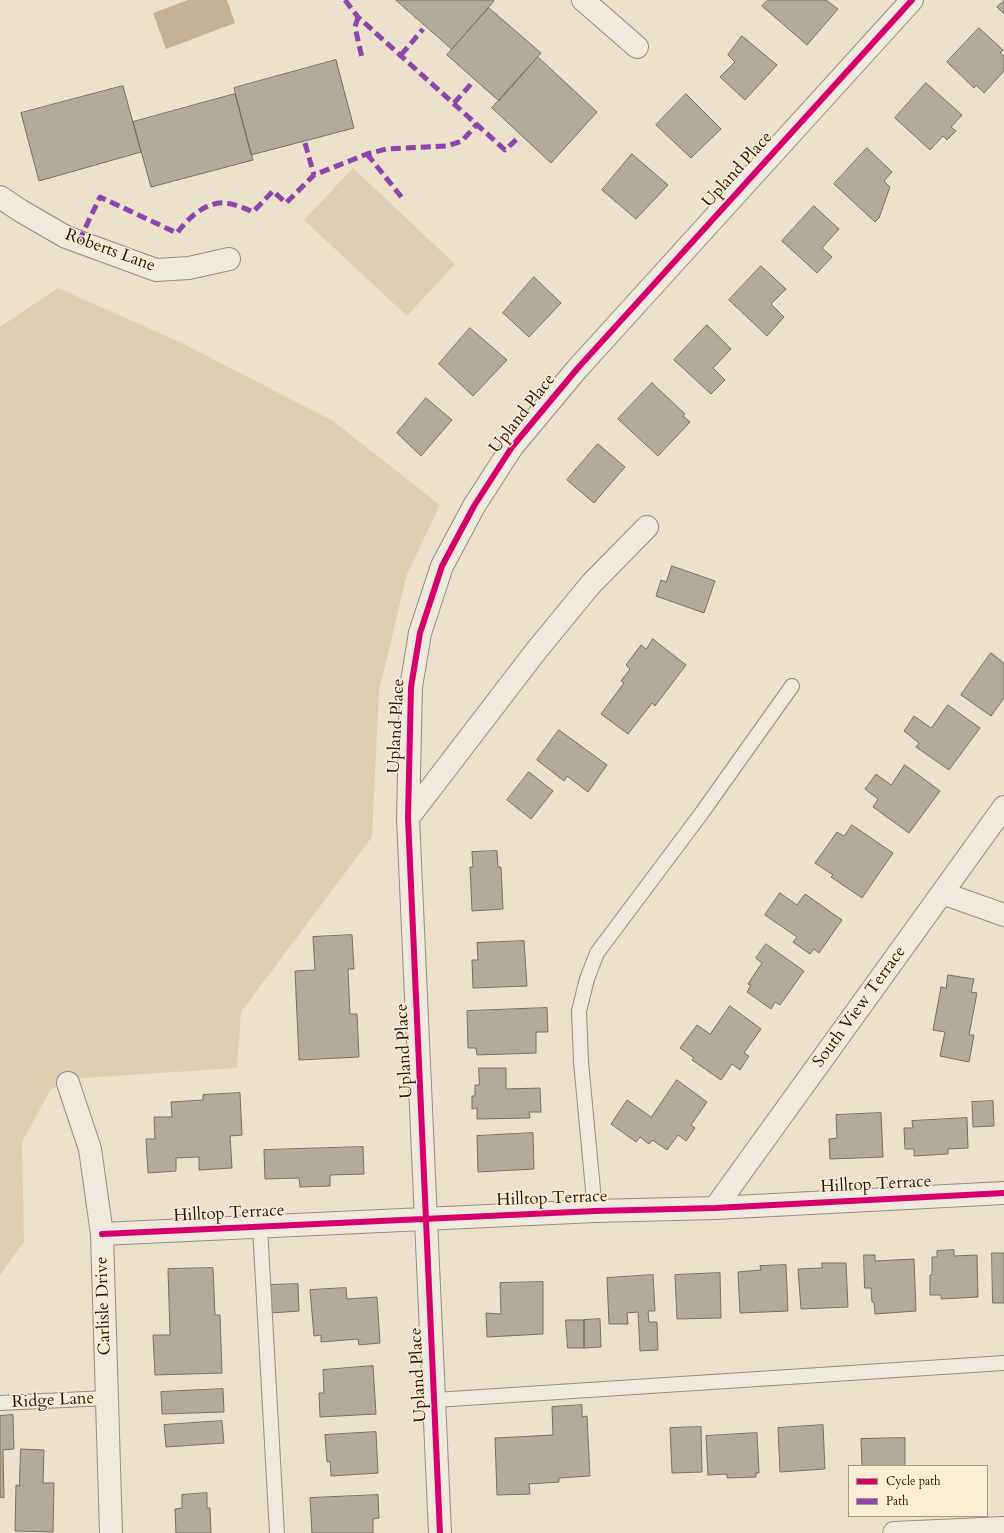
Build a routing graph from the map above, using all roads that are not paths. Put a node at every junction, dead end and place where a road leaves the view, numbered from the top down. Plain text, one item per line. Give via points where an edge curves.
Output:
1 (583, 0) edge
2 (912, 0) edge
3 (637, 47) dead end
4 (0, 196) edge
5 (229, 259) dead end
6 (647, 526) dead end
7 (792, 686) dead end
8 (1004, 807) edge
9 (408, 818) junction
10 (942, 893) junction
11 (1004, 915) edge
12 (68, 1083) dead end
13 (1004, 1193) edge
14 (715, 1208) junction
15 (595, 1211) junction
16 (426, 1219) junction
17 (260, 1227) junction
18 (102, 1234) junction
19 (1004, 1363) edge
20 (107, 1398) junction
21 (435, 1400) junction
22 (0, 1404) edge
23 (1004, 1528) edge
24 (111, 1533) edge
25 (277, 1533) edge
26 (440, 1533) edge
27 (894, 1533) edge

1 - 3 street
2 - 9 street, Upland Place via 577,370 512,447 474,506 442,566 420,633 411,688
4 - 5 street, Roberts Lane via 21,212 66,236 156,270 189,268
6 - 9 street via 591,584 536,651
7 - 15 lane via 701,814 597,953 587,979 579,1011 581,1062
8 - 10 street, South View Terrace
9 - 16 street, Upland Place
10 - 11 street
10 - 14 street, South View Terrace
12 - 18 street, Carlisle Drive via 90,1149
13 - 14 street, Hilltop Terrace
14 - 15 street, Hilltop Terrace
15 - 16 street, Hilltop Terrace
16 - 17 street, Hilltop Terrace
16 - 21 street, Upland Place
17 - 18 street, Hilltop Terrace
17 - 25 lane
18 - 20 street, Carlisle Drive
19 - 21 lane
20 - 22 lane, Ridge Lane
20 - 24 street, Carlisle Drive
21 - 26 street, Upland Place
23 - 27 street

